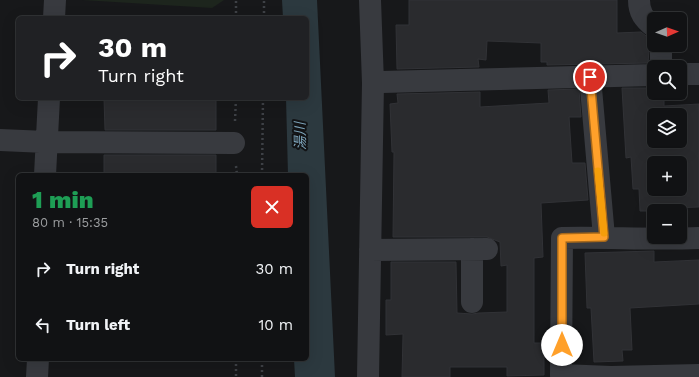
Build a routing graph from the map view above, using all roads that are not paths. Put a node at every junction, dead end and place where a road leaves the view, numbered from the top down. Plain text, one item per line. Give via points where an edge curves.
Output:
1 (55, 0) edge
2 (370, 0) edge
3 (639, 0) edge
4 (54, 16) edge
5 (647, 21) edge
6 (687, 74) edge
7 (699, 74) edge
8 (647, 75) edge
9 (590, 77) junction
10 (382, 82) dead end
11 (49, 100) edge
12 (0, 140) edge
13 (46, 142) junction
14 (234, 144) dead end
15 (45, 173) edge
16 (604, 237) junction
17 (699, 238) edge
18 (370, 250) junction
19 (472, 302) dead end
20 (38, 361) edge
21 (699, 375) edge
22 (37, 377) edge
23 (368, 377) edge
24 (611, 377) edge

1 - 4 street
2 - 18 street via 373,83
3 - 5 street via 641,14
6 - 7 street
8 - 9 street
9 - 10 street
9 - 16 street
11 - 13 street
12 - 13 street
13 - 14 street
13 - 15 street
16 - 17 street via 663,240
16 - 24 street via 562,238 562,375
18 - 19 street via 480,249
18 - 23 street
20 - 22 street
21 - 24 street

